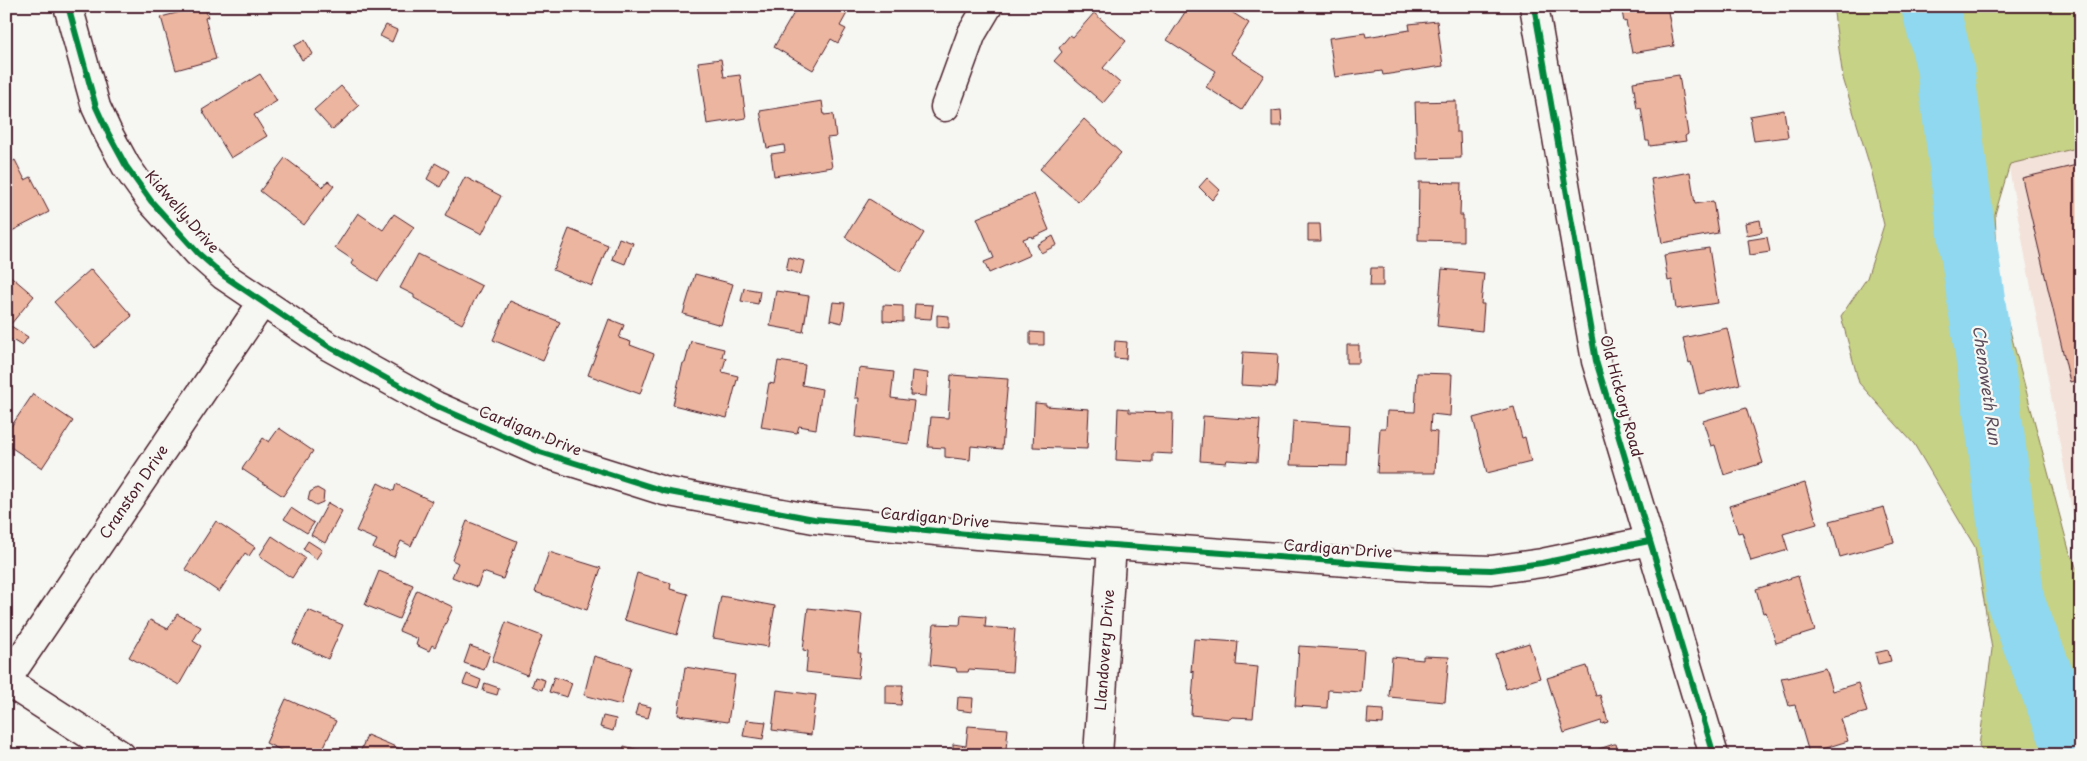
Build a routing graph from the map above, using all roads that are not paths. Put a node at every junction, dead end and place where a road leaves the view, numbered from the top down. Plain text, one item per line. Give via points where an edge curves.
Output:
1 (68, 6) edge
2 (988, 6) edge
3 (1534, 6) edge
4 (945, 106) dead end
5 (262, 303) junction
6 (1648, 541) junction
7 (1112, 545) junction
8 (6, 681) edge
9 (121, 755) edge
10 (1098, 755) edge
11 (1714, 755) edge

1 - 5 street, Kidwelly Drive via 96,106 126,166 151,201 198,253
2 - 4 street via 972,33
3 - 6 street, Old Hickory Road via 1596,361
5 - 7 street, Cardigan Drive via 328,346 436,406 540,452 664,491 814,519
5 - 8 street, Cranston Drive
6 - 7 street, Cardigan Drive via 1491,570
6 - 11 street, Old Hickory Road
7 - 10 street, Llandovery Drive
8 - 9 street

